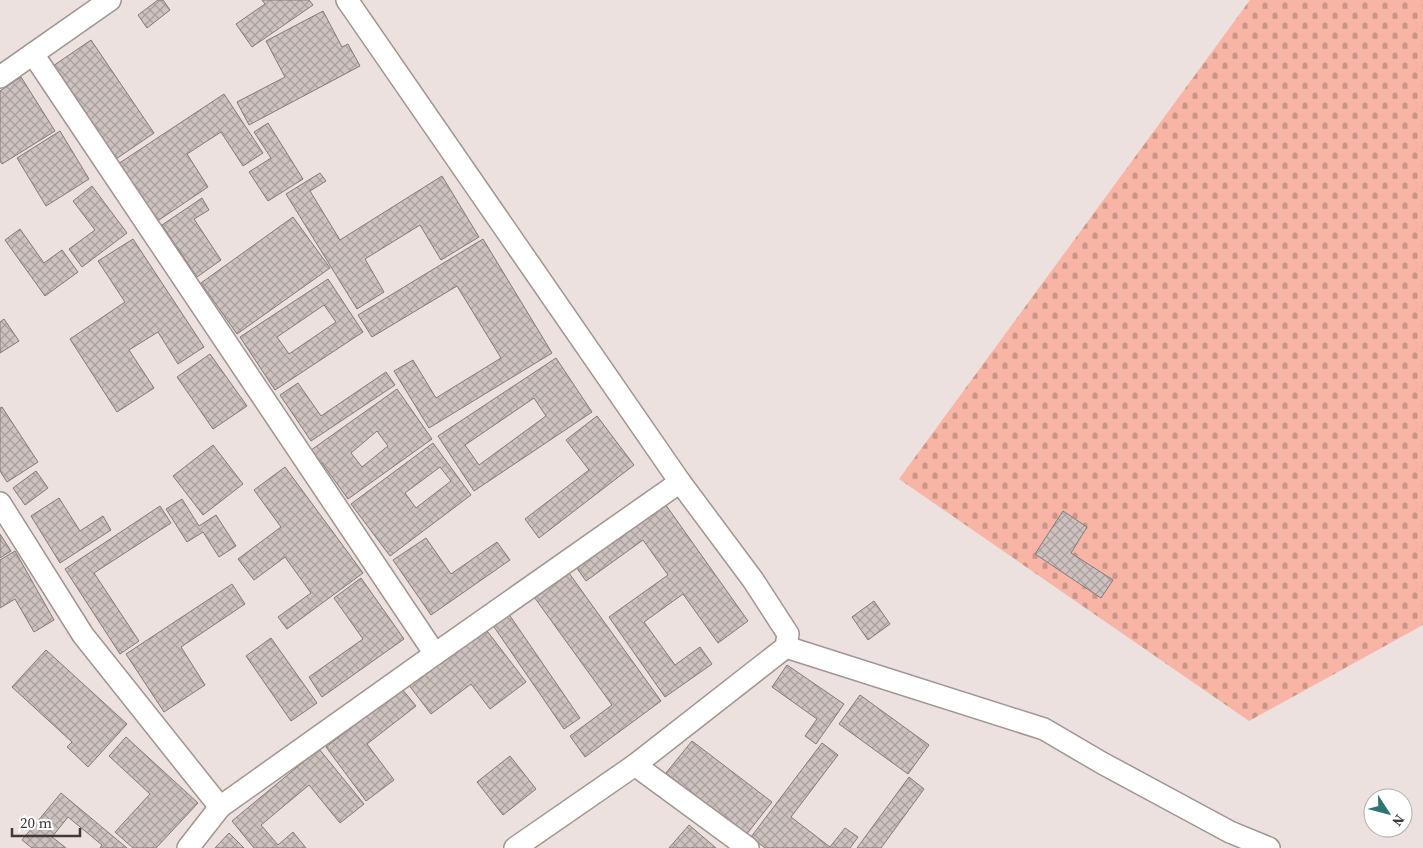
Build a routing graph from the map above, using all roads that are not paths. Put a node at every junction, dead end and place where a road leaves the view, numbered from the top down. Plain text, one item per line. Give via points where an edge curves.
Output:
1 (110, 0) edge
2 (347, 0) edge
3 (33, 54) junction
4 (0, 77) edge
5 (680, 482) junction
6 (0, 503) edge
7 (786, 647) junction
8 (435, 654) junction
9 (635, 765) junction
10 (220, 806) junction
11 (188, 848) edge
12 (516, 848) edge
13 (748, 848) edge
14 (1269, 848) edge

1 - 3 street
2 - 5 street
3 - 4 street
3 - 8 street
5 - 7 street via 753,580 788,634
5 - 8 street
6 - 10 street via 83,635
7 - 9 street
7 - 14 street via 1044,729 1230,832
8 - 10 street
9 - 12 street
9 - 13 street
10 - 11 street

